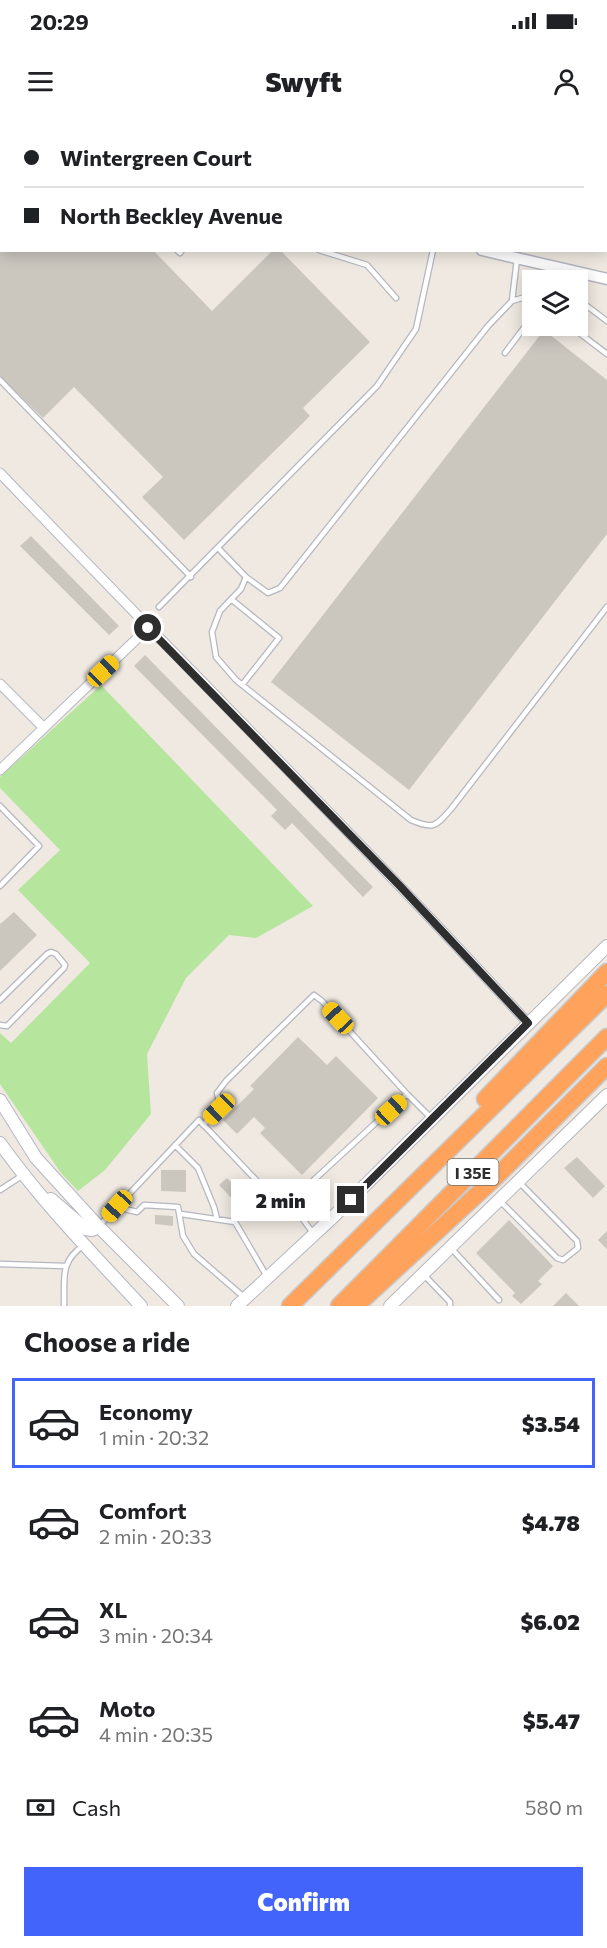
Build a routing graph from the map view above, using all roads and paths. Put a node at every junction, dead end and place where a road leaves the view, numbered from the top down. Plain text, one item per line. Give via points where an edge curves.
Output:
1 (325, 252) edge
2 (433, 252) edge
3 (491, 252) edge
4 (517, 258) junction
5 (607, 279) edge
6 (396, 298) dead end
7 (522, 298) edge
8 (512, 301) junction
9 (588, 307) edge
10 (607, 321) edge
11 (522, 330) edge
12 (583, 336) edge
13 (505, 353) dead end
14 (607, 354) edge
15 (0, 380) edge
16 (0, 472) edge
17 (219, 549) junction
18 (191, 577) junction
19 (246, 577) junction
20 (231, 599) junction
21 (159, 607) dead end
22 (607, 607) edge
23 (148, 628) junction
24 (0, 684) edge
25 (242, 686) junction
26 (44, 729) junction
27 (0, 770) edge
28 (0, 806) edge
29 (0, 886) edge
30 (607, 946) edge
31 (607, 972) edge
32 (607, 994) edge
33 (0, 1000) edge
34 (528, 1023) junction
35 (0, 1025) edge
36 (607, 1037) edge
37 (607, 1066) edge
38 (407, 1094) junction
39 (607, 1095) edge
40 (0, 1100) edge
41 (432, 1119) junction
42 (201, 1122) junction
43 (0, 1143) edge
44 (175, 1145) junction
45 (23, 1175) junction
46 (0, 1180) edge
47 (518, 1181) junction
48 (2, 1188) edge
49 (499, 1200) junction
50 (290, 1202) junction
51 (117, 1206) junction
52 (181, 1214) junction
53 (217, 1219) junction
54 (99, 1227) junction
55 (314, 1235) junction
56 (84, 1245) junction
57 (450, 1247) junction
58 (349, 1248) junction
59 (0, 1264) edge
60 (65, 1266) junction
61 (423, 1274) junction
62 (268, 1278) junction
63 (499, 1300) dead end
64 (241, 1303) edge
65 (64, 1306) edge
66 (141, 1306) edge
67 (178, 1306) edge
68 (290, 1306) edge
69 (339, 1306) edge
70 (356, 1306) edge
71 (390, 1306) edge
72 (450, 1306) edge

1 - 6 lane via 367,265
2 - 17 lane via 416,329 377,386
3 - 4 street
4 - 5 street
4 - 8 lane
7 - 8 lane
8 - 19 lane via 280,588 268,593
9 - 10 lane
11 - 13 lane
12 - 14 lane
15 - 18 lane
16 - 23 street
17 - 18 lane
17 - 19 lane
18 - 21 lane
19 - 20 lane
20 - 25 lane via 220,611 212,632 216,657
20 - 25 lane via 279,638
22 - 25 lane via 451,809 437,824 427,827 411,820
23 - 26 street
23 - 34 street
24 - 26 street
26 - 27 street
28 - 29 lane via 39,846
30 - 34 main road
31 - 58 highway via 428,1157
32 - 58 highway, I 35E
33 - 35 lane via 47,954 56,954 65,965 8,1026
34 - 41 main road
36 - 69 highway, I 35E
37 - 70 highway via 483,1190
38 - 41 lane
38 - 42 lane via 314,995 226,1081 218,1093 219,1109
38 - 50 lane
39 - 47 main road
40 - 54 main road via 36,1158
41 - 55 main road
42 - 44 lane
42 - 50 lane via 276,1201
43 - 45 main road
44 - 51 lane
44 - 53 lane via 198,1168
45 - 48 lane
45 - 54 main road via 77,1223 92,1230
45 - 56 main road
46 - 48 lane
47 - 49 main road
47 - 49 lane via 577,1241 574,1253 560,1260
49 - 57 main road
50 - 55 lane
51 - 52 lane via 137,1212 144,1205 178,1207
51 - 54 lane
52 - 53 lane
52 - 64 lane via 183,1236 194,1254
53 - 62 lane via 235,1222
54 - 67 main road
55 - 62 main road
56 - 60 lane
56 - 66 main road
57 - 61 main road
57 - 63 lane
58 - 68 highway, I 35E
59 - 60 lane
60 - 65 lane
61 - 71 main road
61 - 72 lane
62 - 64 main road

